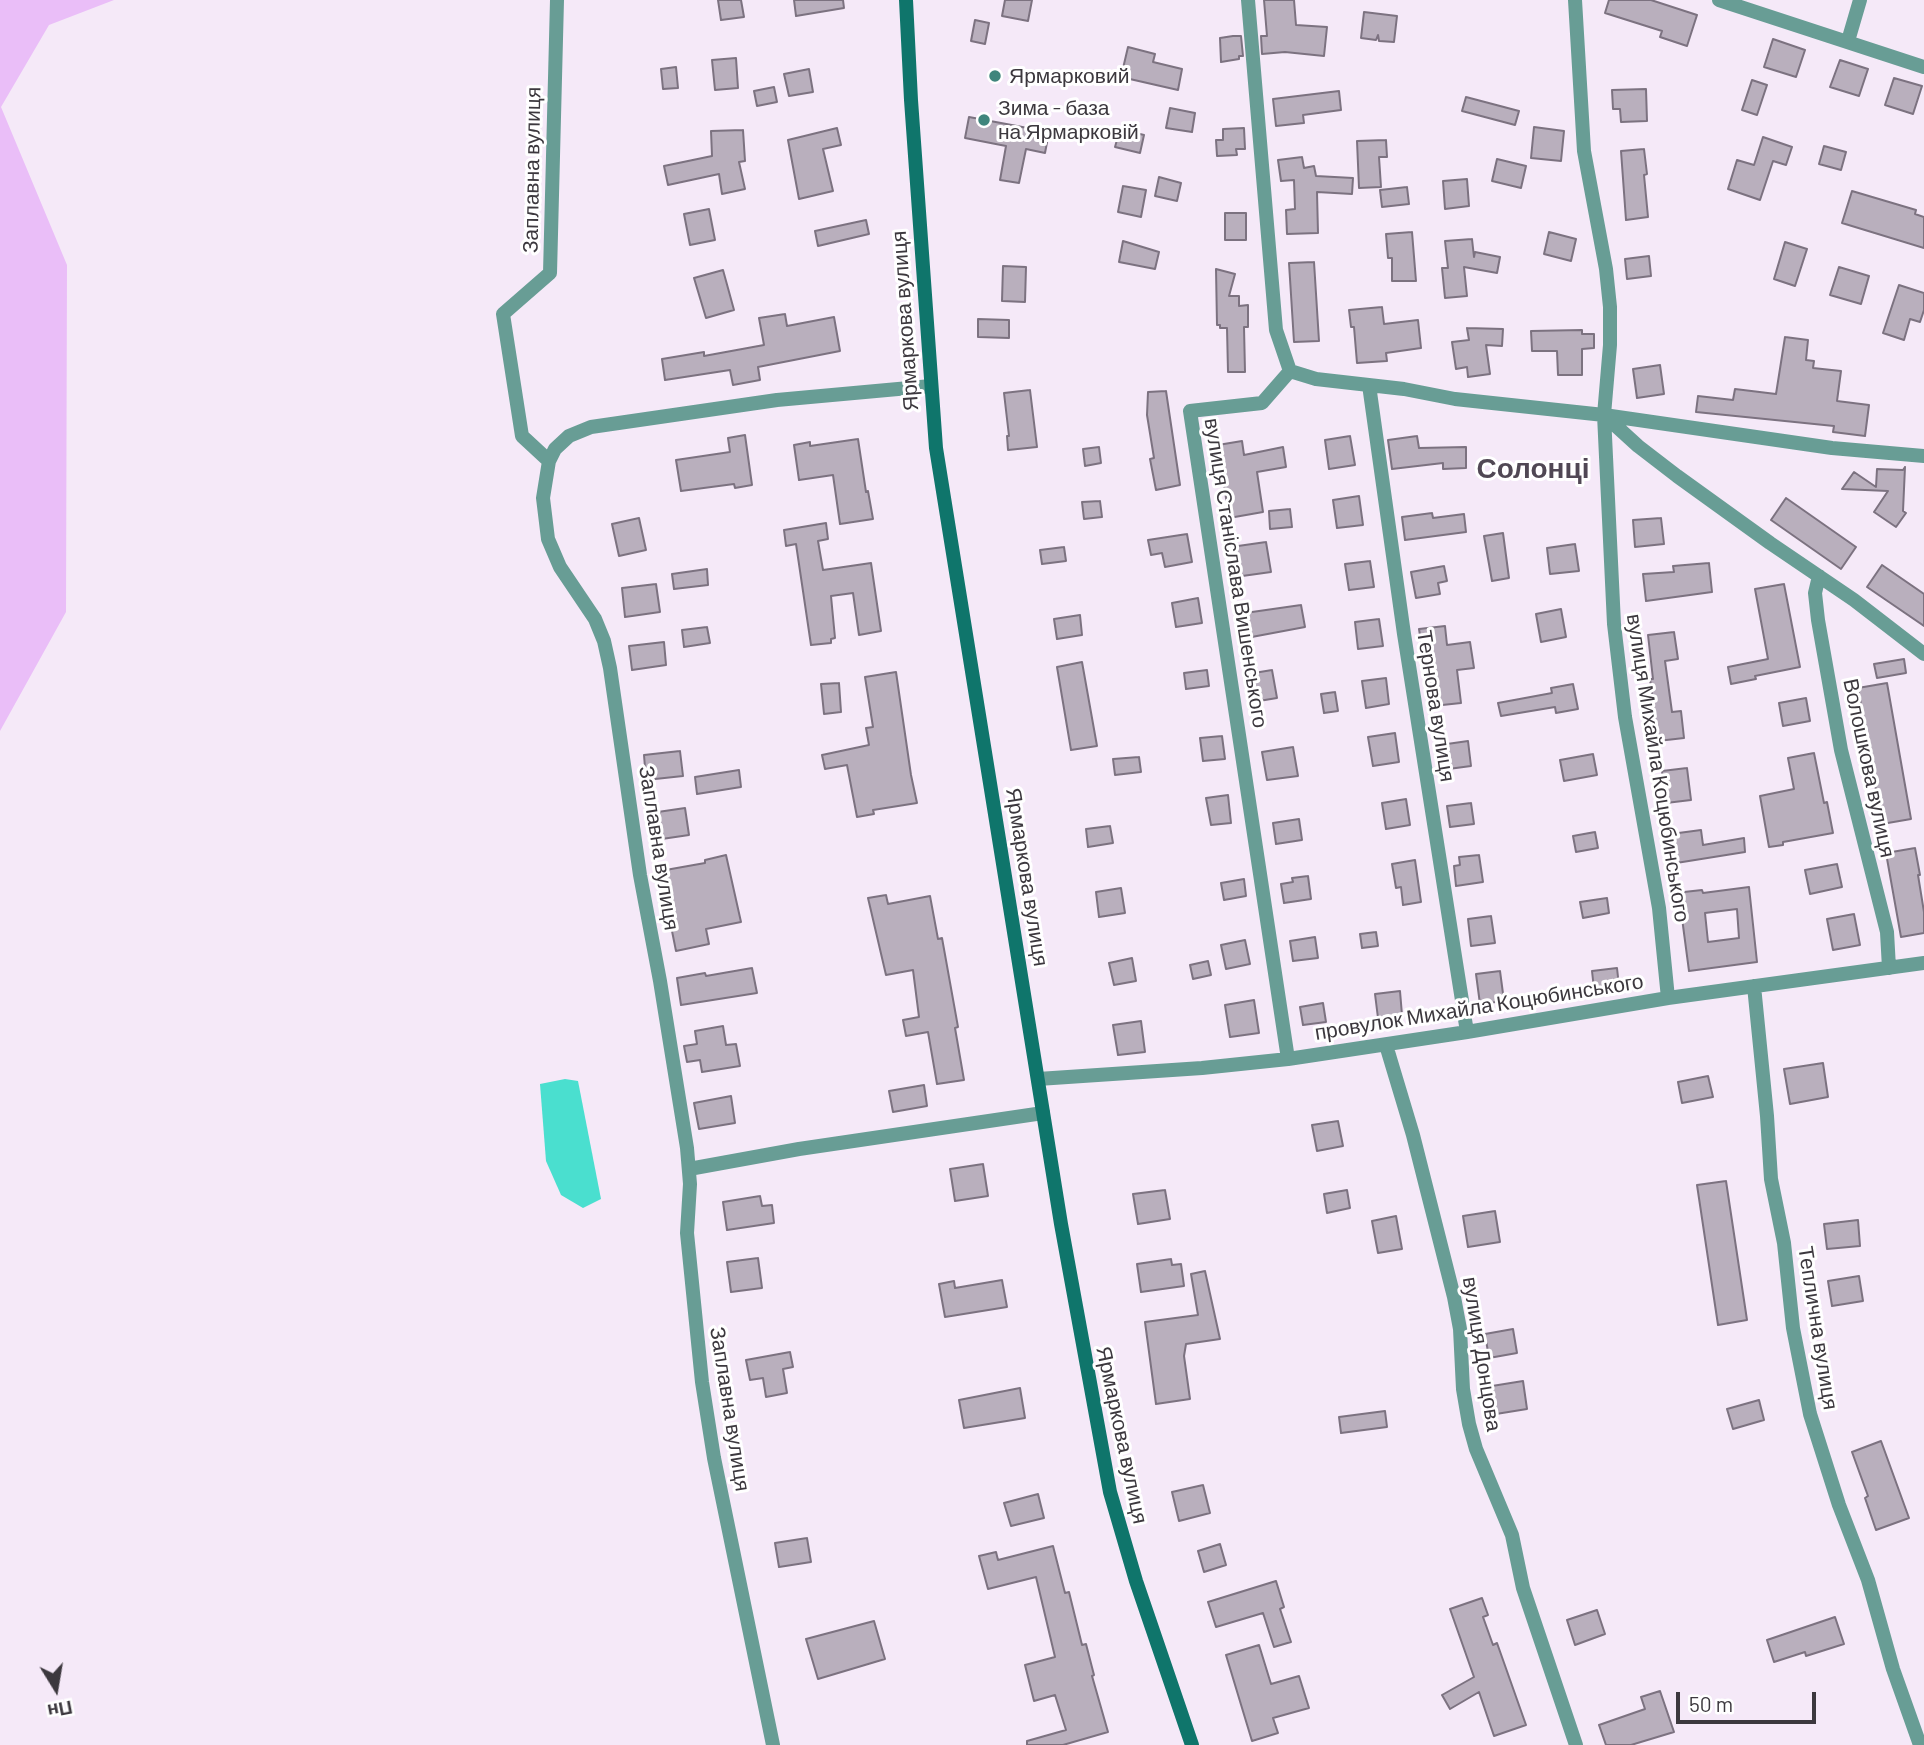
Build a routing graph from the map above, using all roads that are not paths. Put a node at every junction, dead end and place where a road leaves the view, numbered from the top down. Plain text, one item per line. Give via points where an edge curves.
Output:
1 (557, 0) edge
2 (906, 0) edge
3 (1248, 0) edge
4 (1574, 0) edge
5 (1719, 0) edge
6 (1860, 0) edge
7 (1848, 41) junction
8 (1924, 66) edge
9 (1290, 371) junction
10 (1369, 385) junction
11 (930, 386) junction
12 (1604, 415) junction
13 (1924, 456) edge
14 (549, 461) junction
15 (1819, 576) junction
16 (1924, 654) edge
17 (1924, 962) edge
18 (1889, 968) junction
19 (1754, 986) junction
20 (1668, 998) junction
21 (1467, 1032) junction
22 (1386, 1045) junction
23 (1289, 1059) junction
24 (1038, 1079) junction
25 (1043, 1113) junction
26 (689, 1168) junction
27 (773, 1745) edge
28 (1192, 1745) edge
29 (1576, 1745) edge
30 (1920, 1745) edge

1 - 14 street, Заплавна вулиця via 550,273 503,314 522,436
2 - 11 main road, Ярмаркова вулиця
3 - 9 street via 1276,330
4 - 12 street, вулиця Михайла Коцюбинського via 1584,152 1610,307
5 - 7 street
6 - 7 street
7 - 8 street
9 - 10 street
9 - 23 street, вулиця Станіслава Вишенського via 1262,403 1190,411
10 - 12 street
10 - 21 street, Тернова вулиця
11 - 14 street via 788,399 591,427 561,442
11 - 24 main road, Ярмаркова вулиця via 940,475
12 - 13 street via 1832,448
12 - 15 street via 1677,476
12 - 20 street, вулиця Михайла Коцюбинського via 1614,624
14 - 26 street, Заплавна вулиця via 543,498 548,539 560,567 595,619 610,668
15 - 16 street
15 - 18 street, Волошкова вулиця via 1815,593 1818,620 1841,750 1887,932
17 - 18 street, провулок Михайла Коцюбинського
18 - 19 street, провулок Михайла Коцюбинського
19 - 20 street, провулок Михайла Коцюбинського
19 - 30 street, Теплична вулиця via 1771,1179 1810,1414
20 - 21 street, провулок Михайла Коцюбинського
21 - 22 street, провулок Михайла Коцюбинського
22 - 23 street, провулок Михайла Коцюбинського
22 - 29 street, вулиця Донцова via 1454,1297 1469,1424 1512,1535 1523,1588
23 - 24 street, провулок Михайла Коцюбинського
24 - 25 main road, Ярмаркова вулиця
25 - 26 street
25 - 28 main road, Ярмаркова вулиця via 1110,1492
26 - 27 street, Заплавна вулиця via 687,1233 702,1382

